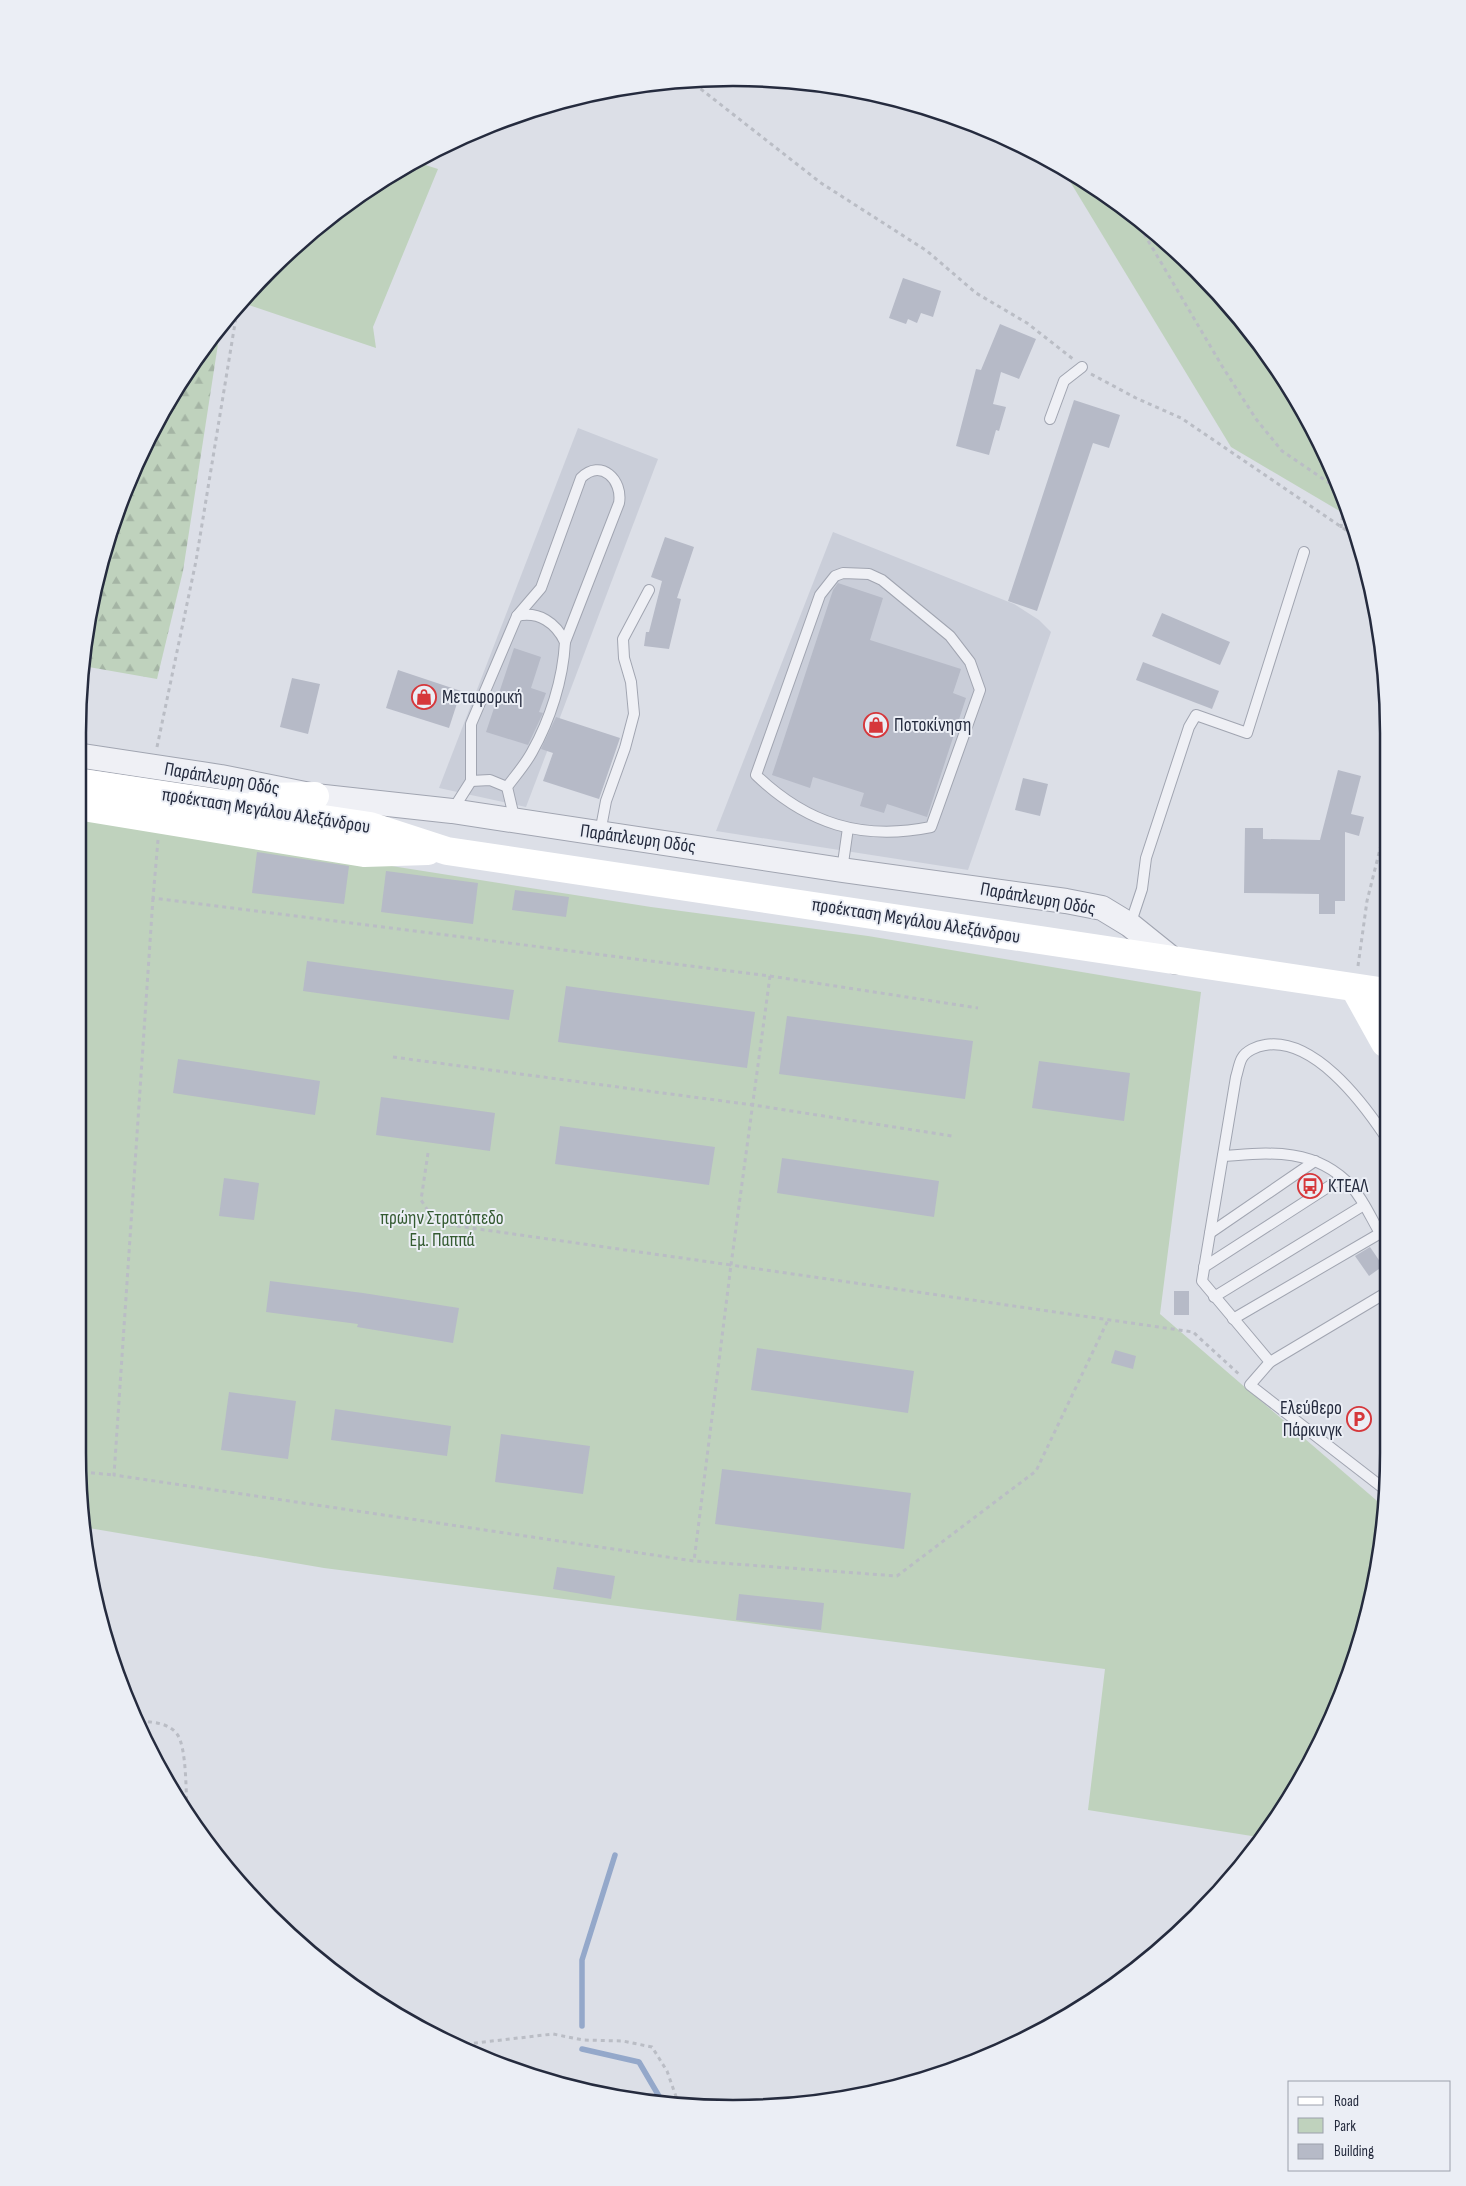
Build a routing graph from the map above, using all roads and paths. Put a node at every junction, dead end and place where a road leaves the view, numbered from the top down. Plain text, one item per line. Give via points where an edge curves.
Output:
1 (699, 88) edge
2 (1145, 235) edge
3 (235, 321) edge
4 (1082, 367) junction
5 (1050, 419) dead end
6 (1330, 484) edge
7 (1342, 517) edge
8 (1341, 528) junction
9 (1347, 532) edge
10 (1304, 552) dead end
11 (650, 590) dead end
12 (518, 616) junction
13 (565, 642) junction
14 (86, 756) edge
15 (153, 767) junction
16 (471, 781) junction
17 (86, 783) edge
18 (507, 787) junction
19 (316, 796) junction
20 (181, 798) junction
21 (86, 807) edge
22 (452, 811) junction
23 (160, 819) junction
24 (515, 821) junction
25 (848, 828) junction
26 (600, 833) junction
27 (1380, 848) edge
28 (447, 851) junction
29 (842, 870) junction
30 (153, 898) junction
31 (1130, 925) junction
32 (1176, 962) junction
33 (770, 976) junction
34 (1355, 989) junction
35 (1380, 991) edge
36 (978, 1008) dead end
37 (1380, 1034) edge
38 (393, 1057) dead end
39 (753, 1105) junction
40 (1380, 1128) edge
41 (952, 1136) dead end
42 (428, 1153) dead end
43 (1224, 1156) junction
44 (1315, 1161) junction
45 (1342, 1178) junction
46 (1364, 1205) junction
47 (1380, 1229) edge
48 (1210, 1233) junction
49 (1380, 1233) edge
50 (732, 1265) junction
51 (1204, 1267) junction
52 (1380, 1296) edge
53 (1214, 1297) junction
54 (1233, 1319) junction
55 (1108, 1320) junction
56 (1270, 1362) junction
57 (1250, 1385) junction
58 (87, 1473) edge
59 (114, 1476) junction
60 (1378, 1485) edge
61 (694, 1561) junction
62 (145, 1722) edge
63 (186, 1797) edge
64 (470, 2044) edge
65 (676, 2097) edge

1 - 4 path via 821,183 927,251 976,292 1027,323
2 - 6 path via 1256,419 1282,451
3 - 15 path via 196,561
4 - 5 lane via 1064,381
4 - 8 path via 1119,389 1181,418
7 - 8 path
8 - 9 path
10 - 31 lane via 1247,733 1196,715 1189,727 1146,858 1142,890
11 - 26 lane via 623,638 634,714 606,801
12 - 13 lane via 527,614 546,620
12 - 13 lane via 541,588 582,478 594,471 608,474 619,486 619,503
12 - 16 lane via 471,724
13 - 18 lane via 564,664 553,704 532,752
14 - 15 street, Παράπλευρη Οδός
15 - 19 street, Παράπλευρη Οδός
16 - 18 lane via 490,780
16 - 22 lane
17 - 20 main road, προέκταση Μεγάλου Αλεξάνδρου
18 - 24 lane
19 - 20 main road
19 - 22 street, Παράπλευρη Οδός
20 - 28 main road, προέκταση Μεγάλου Αλεξάνδρου via 370,826
21 - 23 main road, προέκταση Μεγάλου Αλεξάνδρου
22 - 24 street, Παράπλευρη Οδός
23 - 28 main road, προέκταση Μεγάλου Αλεξάνδρου via 364,854
23 - 30 path
24 - 26 street, Παράπλευρη Οδός
25 - 25 lane via 890,832 931,826 980,690 970,662 950,636 882,580 861,573 835,576 820,595 756,774 789,803 821,820
25 - 29 lane
26 - 29 street, Παράπλευρη Οδός
27 - 34 path via 1367,901
28 - 32 main road, προέκταση Μεγάλου Αλεξάνδρου
29 - 31 street, Παράπλευρη Οδός via 1066,901 1102,908
30 - 33 path
30 - 59 path
31 - 32 street, Παράπλευρη Οδός
32 - 34 main road, προέκταση Μεγάλου Αλεξάνδρου
33 - 36 path
33 - 39 path
34 - 35 main road, προέκταση Μεγάλου Αλεξάνδρου
34 - 37 main road
38 - 39 path
39 - 41 path
39 - 50 path
40 - 43 lane via 1368,1110 1336,1077 1304,1051 1278,1042 1258,1046 1242,1058 1236,1076
42 - 50 path via 421,1200 436,1223
43 - 44 lane via 1287,1153
43 - 48 lane
44 - 45 lane
44 - 48 lane
45 - 46 lane
45 - 51 lane
46 - 47 lane
46 - 53 lane
48 - 51 lane
49 - 54 lane
50 - 55 path
50 - 61 path
51 - 53 lane via 1202,1283
52 - 56 lane
53 - 54 lane
54 - 56 lane
55 - 57 path via 1193,1332
55 - 61 path via 1036,1471 897,1576
56 - 57 lane
57 - 60 lane
58 - 59 path
59 - 61 path
62 - 63 path via 166,1725 177,1734 183,1754
64 - 65 path via 553,2034 652,2047 667,2070

